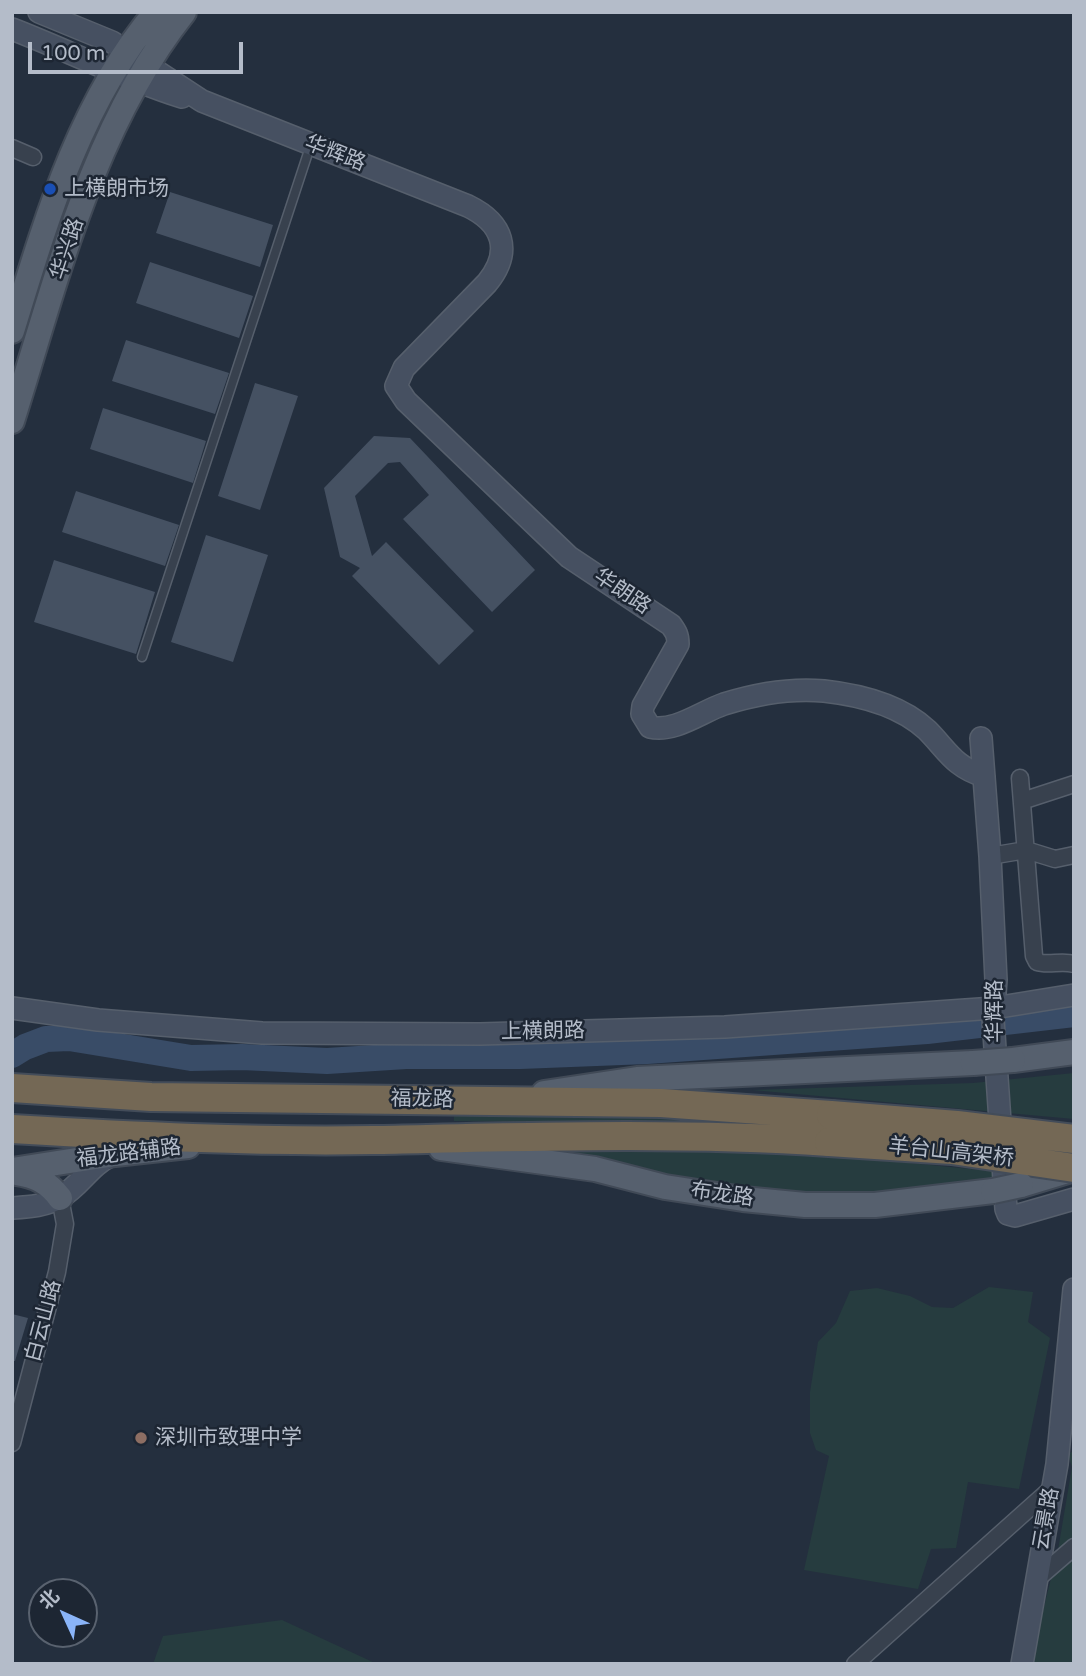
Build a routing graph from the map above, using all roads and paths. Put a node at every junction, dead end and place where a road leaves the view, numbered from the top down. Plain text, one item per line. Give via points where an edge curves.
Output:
1 (39, 12) edge
2 (156, 12) edge
3 (184, 12) edge
4 (12, 29) edge
5 (119, 60) junction
6 (142, 74) junction
7 (202, 101) junction
8 (311, 144) junction
9 (12, 148) edge
10 (33, 157) dead end
11 (468, 206) joint
12 (12, 331) edge
13 (12, 421) edge
14 (142, 657) dead end
15 (981, 738) dead end
16 (984, 776) junction
17 (1020, 778) dead end
18 (1074, 784) edge
19 (1022, 801) junction
20 (1026, 850) junction
21 (1074, 855) edge
22 (990, 856) junction
23 (1074, 964) edge
24 (1074, 995) edge
25 (12, 1008) edge
26 (994, 1019) junction
27 (1074, 1052) edge
28 (16, 1087) edge
29 (496, 1101) junction
30 (830, 1128) junction
31 (12, 1129) edge
32 (246, 1138) junction
33 (1074, 1139) edge
34 (370, 1140) junction
35 (115, 1154) junction
36 (1074, 1168) edge
37 (12, 1171) edge
38 (60, 1198) junction
39 (1074, 1199) edge
40 (12, 1208) edge
41 (1074, 1289) edge
42 (12, 1443) edge
43 (1053, 1487) junction
44 (1074, 1547) edge
45 (1037, 1579) junction
46 (855, 1664) edge
47 (1022, 1664) edge

1 - 5 street, 华辉路 via 100,36
2 - 5 main road, 华兴路
3 - 6 main road, 华兴路
4 - 5 street, 华辉路
5 - 6 street, 华辉路
5 - 12 main road, 华兴路 via 68,167
6 - 7 street, 华辉路
6 - 7 street, 华辉路 via 179,86
6 - 13 main road, 华兴路 via 90,181
7 - 8 street, 华辉路
8 - 11 street, 华辉路
8 - 14 lane
9 - 10 street
11 - 16 street, 华朗路 via 495,226 500,261 487,283 404,368 397,380 398,391 569,557 675,630 678,644 643,706 645,723 662,730 750,698 793,690 833,692 884,704 906,715 927,730 953,760
15 - 16 street, 华辉路
16 - 22 street, 华辉路
17 - 19 street
18 - 19 street
19 - 20 street
20 - 21 street via 1055,859
20 - 22 street
20 - 23 street via 1034,956 1045,965
22 - 26 street, 华辉路
24 - 26 street, 上横朗路
25 - 26 street, 上横朗路 via 262,1033 480,1034
26 - 39 street, 华辉路 via 1007,1212 1015,1216
27 - 29 main road, bridge via 973,1063 636,1079
28 - 29 highway, 福龙路 via 151,1097
29 - 30 highway, 福龙路 via 661,1103
30 - 33 highway, 羊台山高架桥, bridge via 957,1125
30 - 34 highway, 福龙路 via 773,1139 513,1136
30 - 36 highway, 羊台山高架桥, bridge
31 - 32 highway, 福龙路
32 - 34 highway, 福龙路
32 - 35 main road, 福龙路辅路
34 - 36 main road, 布龙路, bridge via 540,1160 665,1187 806,1205 875,1205 993,1191
35 - 37 main road, 福龙路辅路
35 - 38 street via 95,1165
37 - 38 main road via 44,1181
38 - 40 street
38 - 42 street, 白云山路 via 65,1224 58,1268
41 - 43 street, 云景路
43 - 45 street, 云景路
43 - 46 street
44 - 45 street
45 - 47 street, 云景路

